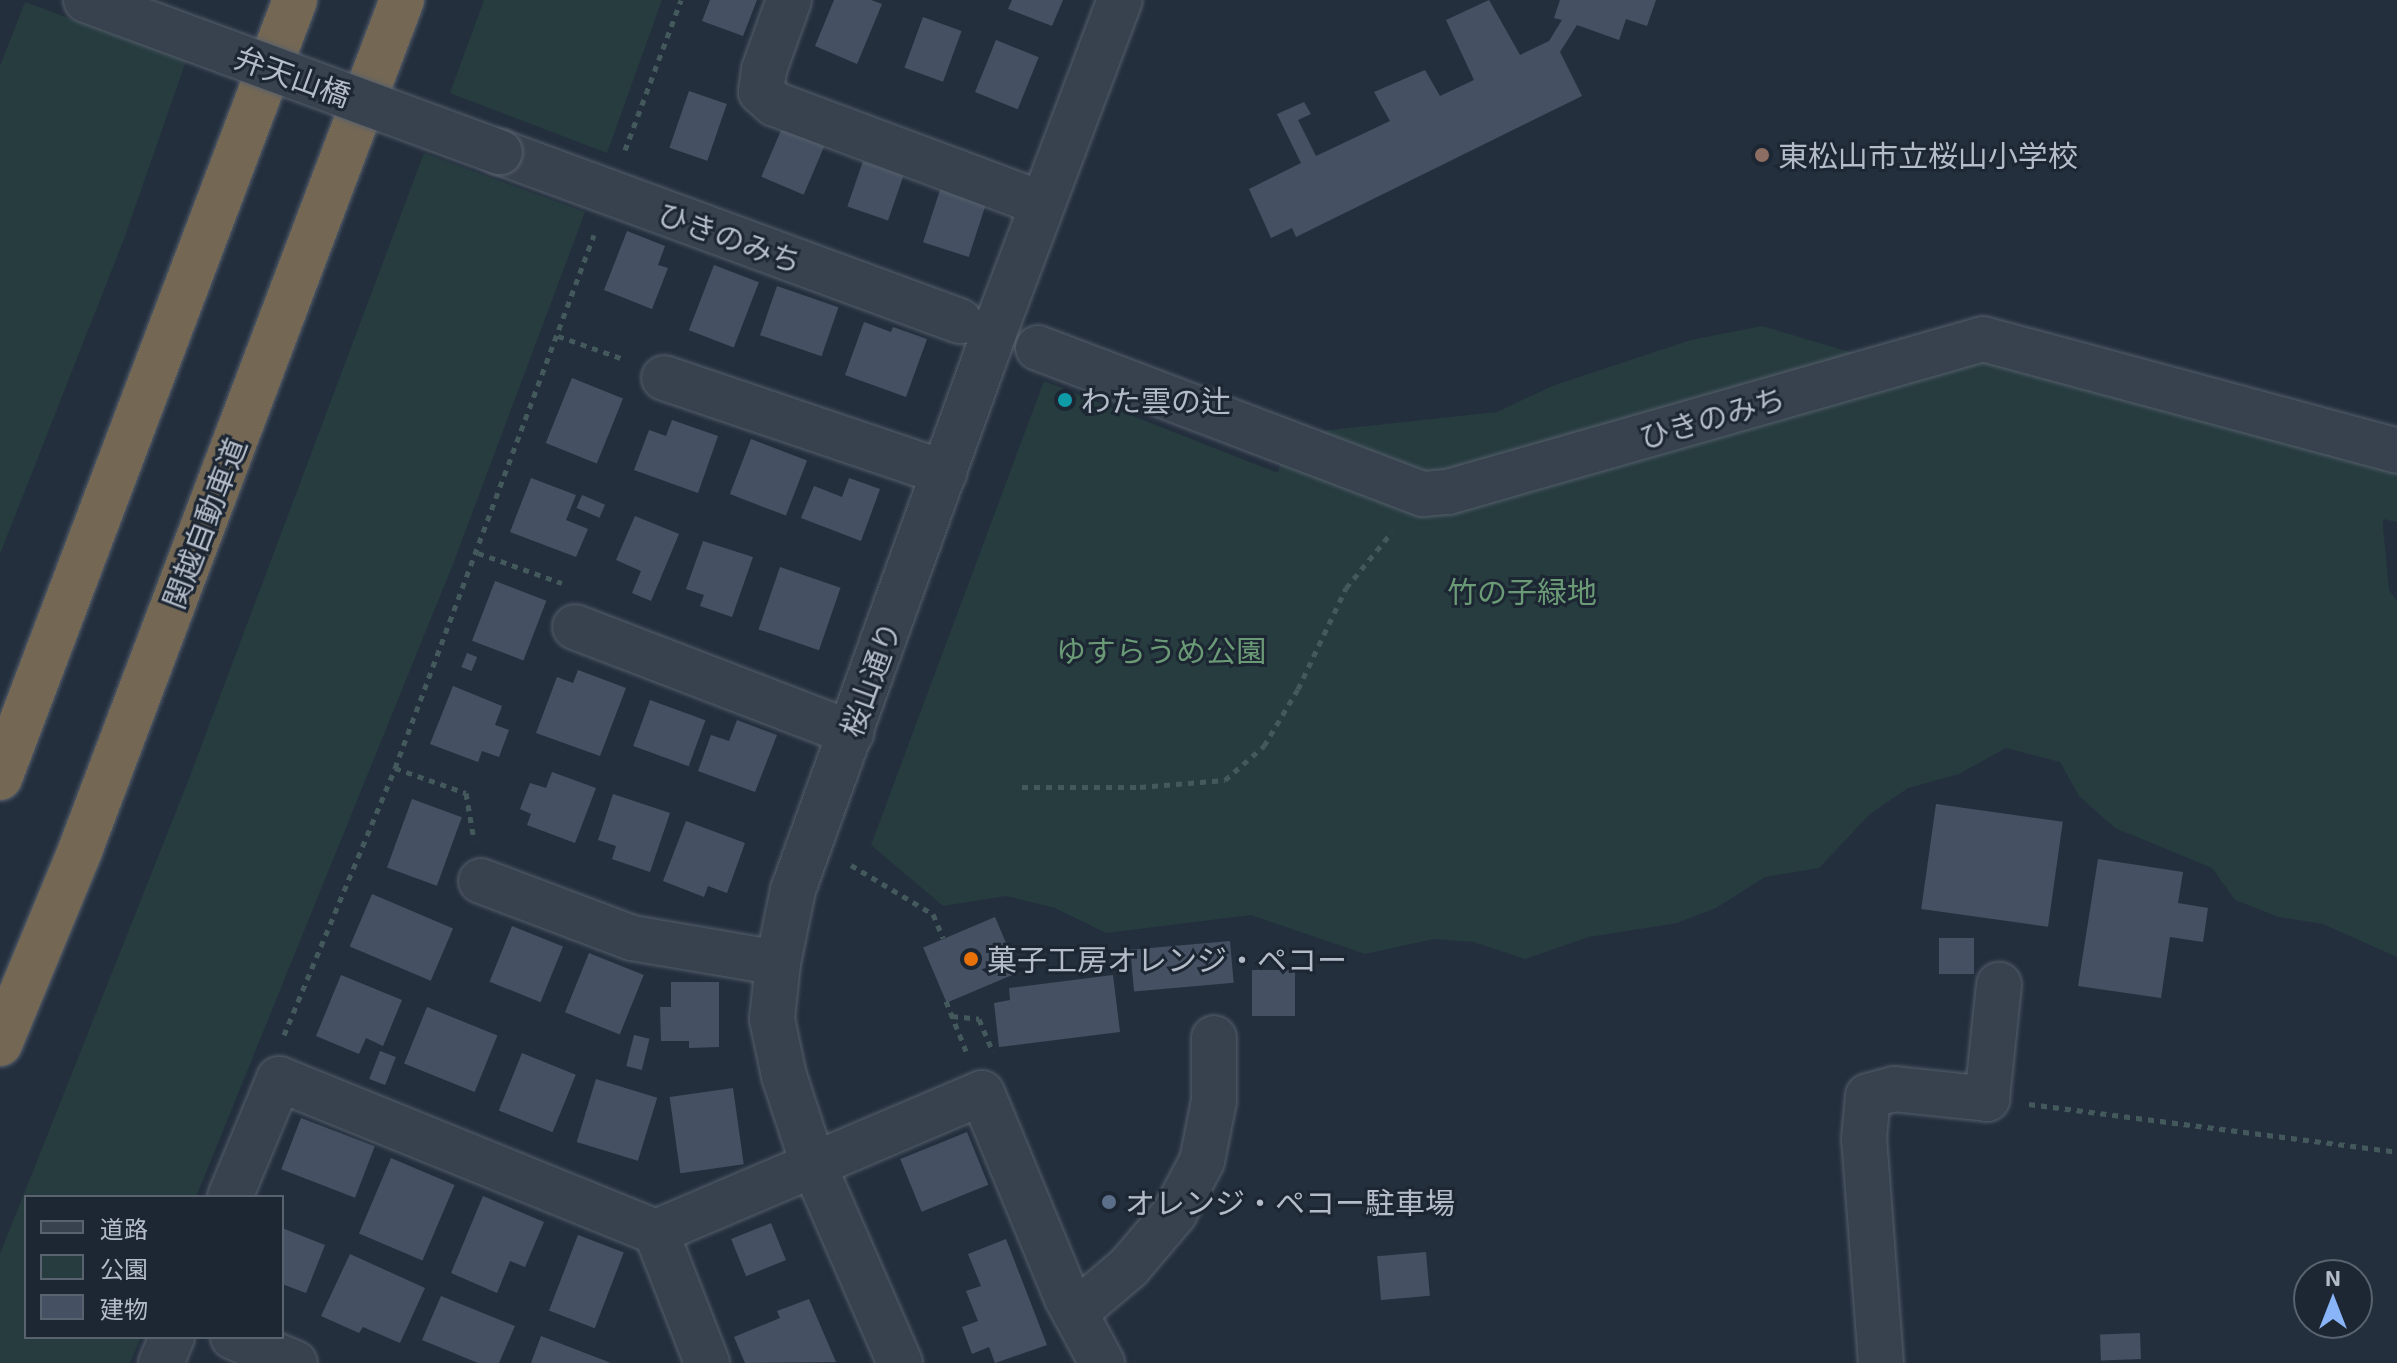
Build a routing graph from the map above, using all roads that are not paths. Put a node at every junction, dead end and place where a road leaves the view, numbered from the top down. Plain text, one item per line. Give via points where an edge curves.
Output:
1 (86, 0) edge
2 (295, 0) edge
3 (402, 0) edge
4 (789, 0) edge
5 (1120, 0) edge
6 (500, 152) joint
7 (1042, 204) junction
8 (960, 321) dead end
9 (1038, 348) dead end
10 (664, 378) road end
11 (2397, 451) edge
12 (944, 473) junction
13 (575, 627) road end
14 (851, 733) junction
15 (0, 778) edge
16 (481, 881) road end
17 (778, 963) junction
18 (1999, 985) dead end
19 (1214, 1038) dead end
20 (0, 1044) edge
21 (813, 1164) junction
22 (231, 1195) edge
23 (656, 1232) junction
24 (1075, 1313) junction
25 (171, 1339) edge
26 (238, 1339) edge
27 (161, 1363) edge
28 (295, 1363) edge
29 (707, 1363) edge
30 (900, 1363) edge
31 (1102, 1363) edge
32 (1881, 1363) edge

1 - 6 street, 弁天山橋, bridge
2 - 15 highway
3 - 20 highway, 関越自動車道 via 81,848
4 - 7 street via 761,92 775,104
5 - 7 street, 桜山通り
6 - 8 street, ひきのみち
7 - 12 street, 桜山通り
9 - 11 street, ひきのみち via 1423,494 1448,492 1983,339
10 - 12 street
12 - 14 street, 桜山通り
13 - 14 street
14 - 17 street, 桜山通り via 793,890
16 - 17 street via 632,938
17 - 21 street, 桜山通り via 772,1019
18 - 32 street via 1987,1099 1894,1089 1868,1096 1864,1139
19 - 24 street via 1214,1101 1202,1161 1174,1214 1129,1267
21 - 23 street
21 - 24 street via 982,1093
21 - 30 street, 桜山通り
22 - 23 street via 279,1079
23 - 29 street
24 - 31 street
25 - 27 street
26 - 28 street

